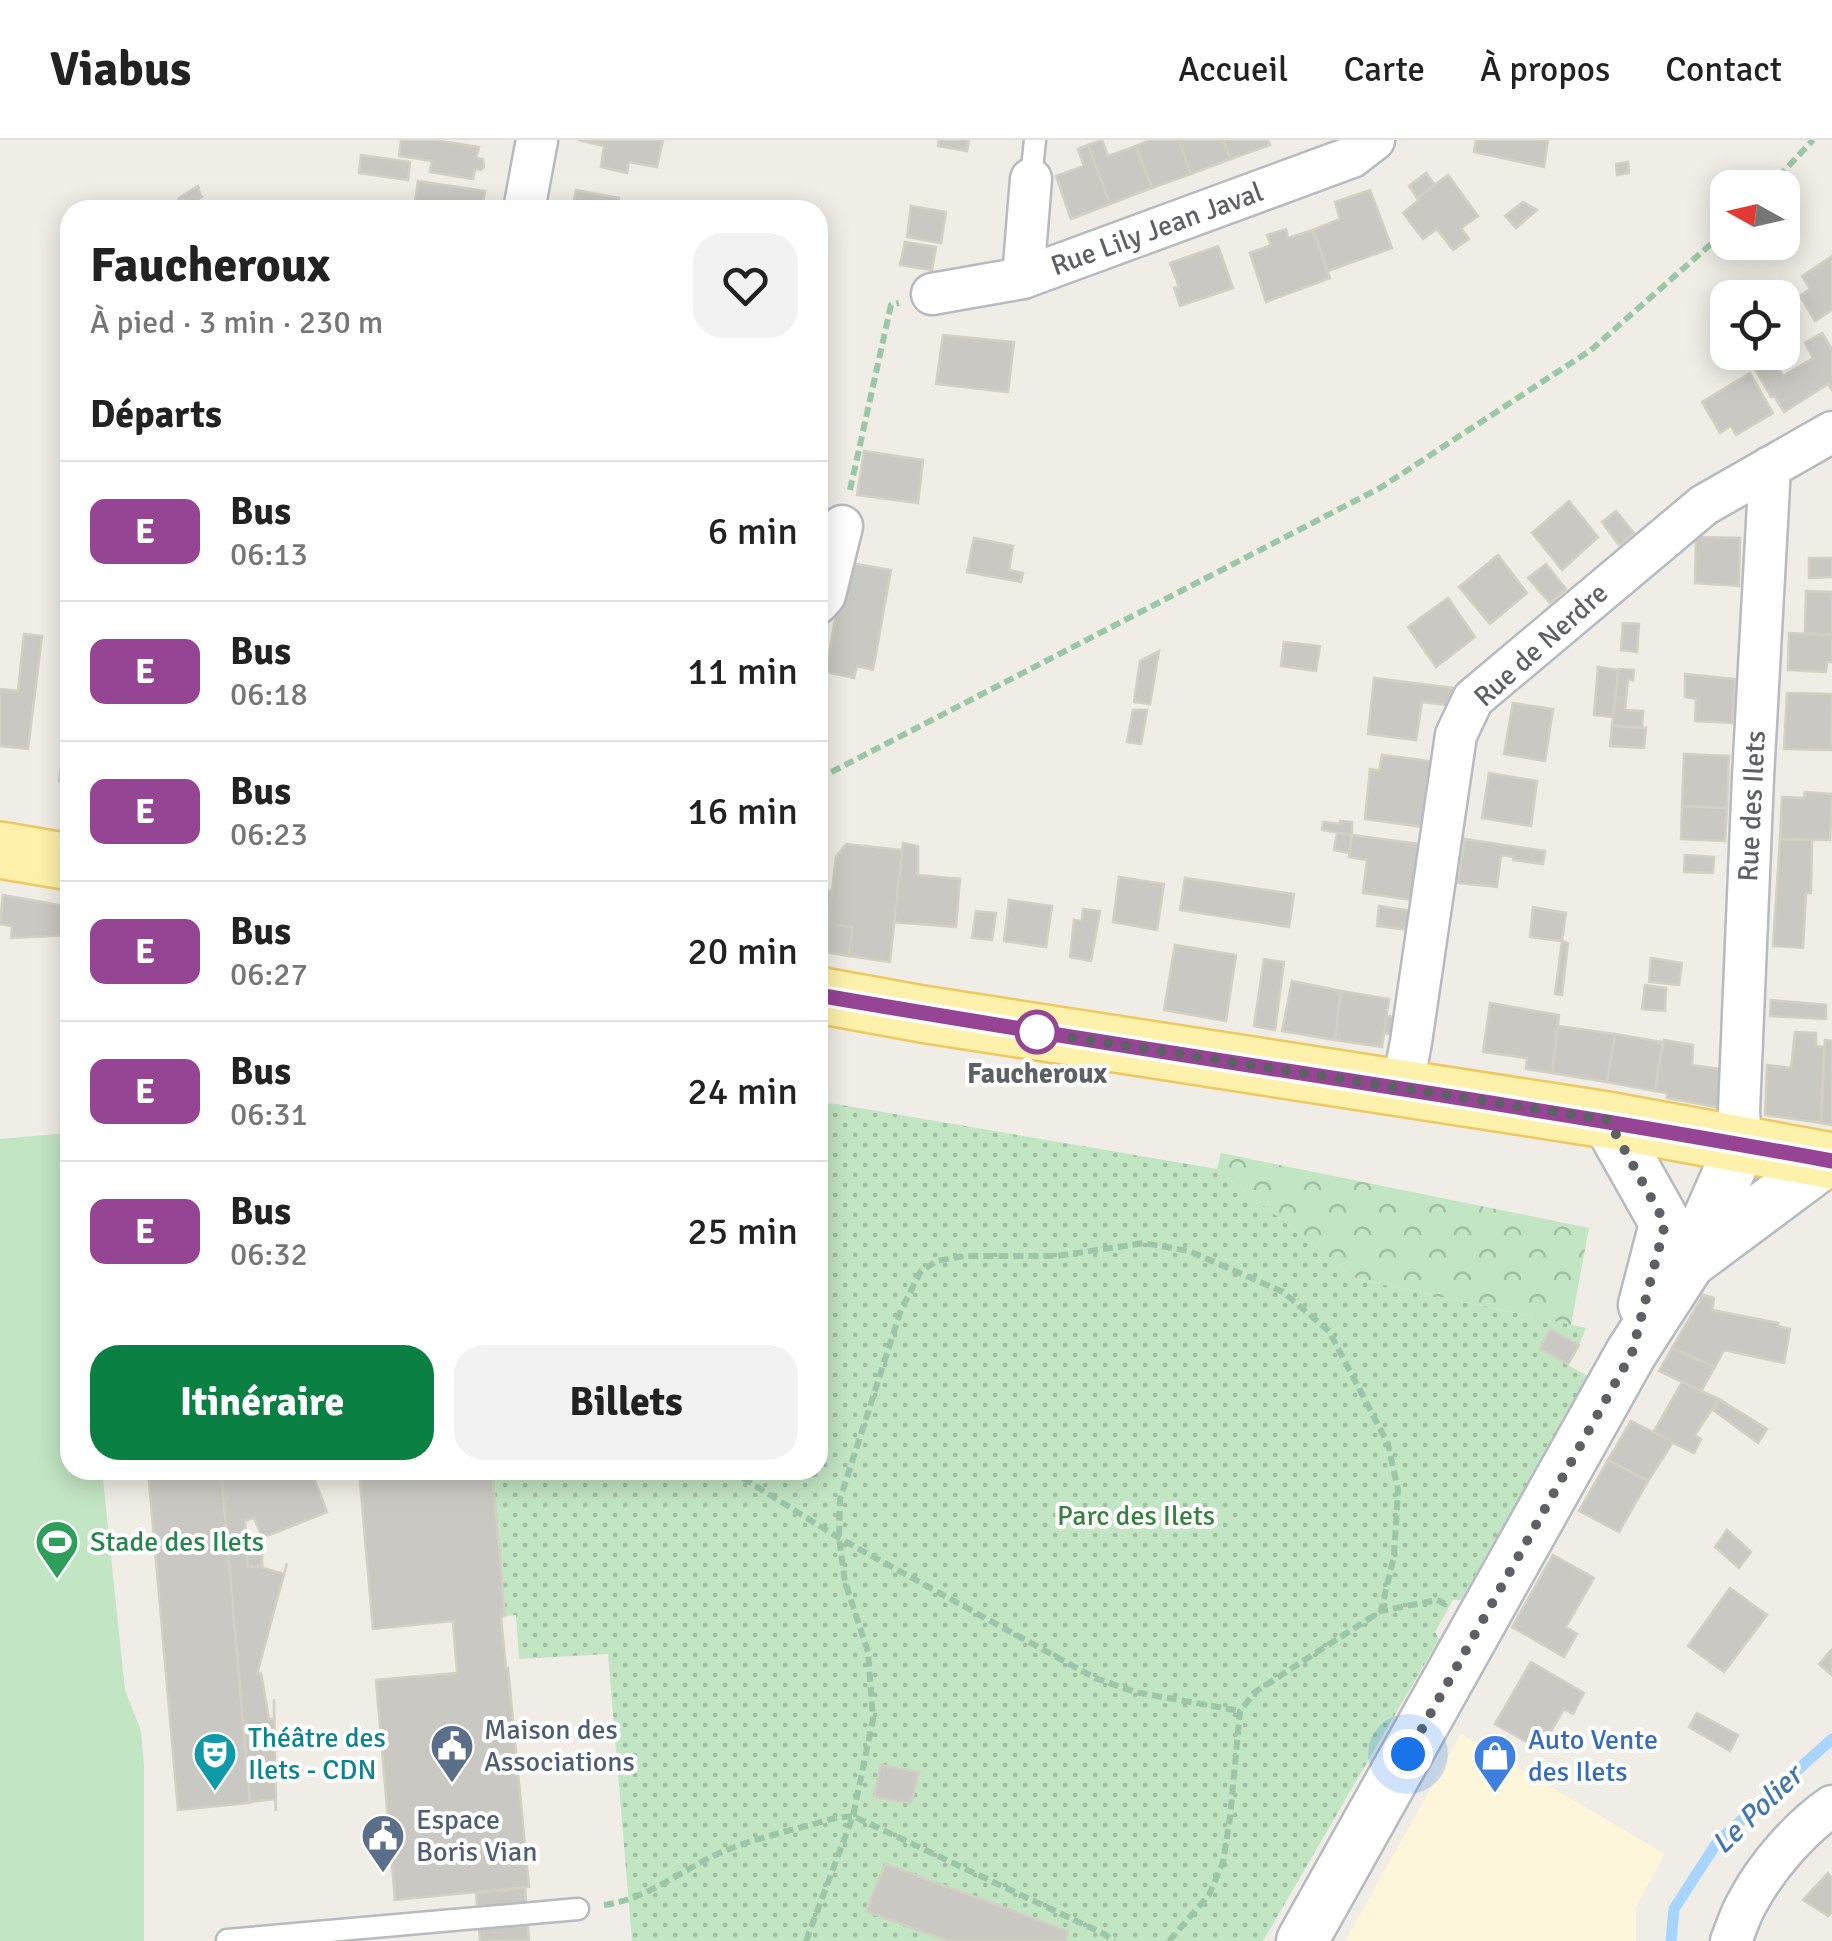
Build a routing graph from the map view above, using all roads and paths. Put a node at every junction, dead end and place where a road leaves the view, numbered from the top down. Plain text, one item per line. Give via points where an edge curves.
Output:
1 (537, 140) edge
2 (1374, 140) edge
3 (1813, 140) edge
4 (1033, 160) edge
5 (1785, 170) edge
6 (526, 200) edge
7 (1710, 245) edge
8 (1023, 278) junction
9 (932, 294) joint
10 (1831, 438) edge
11 (1770, 468) junction
12 (842, 526) joint
13 (828, 584) edge
14 (828, 774) edge
15 (0, 850) edge
16 (60, 860) edge
17 (828, 997) edge
18 (1402, 1088) junction
19 (1608, 1120) junction
20 (1741, 1144) junction
21 (1830, 1160) edge
22 (1664, 1221) junction
23 (1688, 1263) junction
24 (1632, 1353) junction
25 (746, 1480) edge
26 (840, 1538) junction
27 (1382, 1610) junction
28 (1474, 1635) junction
29 (1240, 1711) junction
30 (1832, 1806) edge
31 (853, 1816) junction
32 (578, 1909) joint
33 (216, 1941) edge
34 (227, 1941) edge
35 (806, 1941) edge
36 (1114, 1941) edge
37 (1169, 1941) edge
38 (1302, 1941) edge
39 (1731, 1941) edge

1 - 6 street
2 - 8 street, Rue Lily Jean Javal via 1352,157
3 - 5 path
4 - 8 street
7 - 14 path via 1591,350 1380,488
8 - 9 street, Rue Lily Jean Javal
9 - 12 path via 891,305
10 - 11 street, Rue de Nerdre
11 - 18 street, Rue de Nerdre via 1704,505 1473,699 1456,736
11 - 20 street, Rue des Ilets
12 - 13 street
15 - 16 main road
17 - 18 main road
18 - 19 main road
19 - 20 main road
19 - 22 street
20 - 21 main road
20 - 22 street
20 - 23 street
21 - 23 street
22 - 24 street
23 - 24 street
24 - 28 street
25 - 26 path
26 - 27 path via 840,1499 850,1464 900,1310 922,1271 964,1256 1056,1256 1144,1244 1189,1251 1283,1292 1330,1332 1388,1444 1398,1490
26 - 29 path via 1095,1678
26 - 31 path via 845,1582 868,1652 873,1719
27 - 28 path via 1437,1600 1445,1604 1438,1616
27 - 29 path via 1256,1692
28 - 38 street
29 - 37 path via 1223,1862 1209,1895
30 - 39 street via 1786,1846 1747,1902
31 - 32 path via 727,1850 620,1903
31 - 35 path
31 - 36 path
32 - 34 lane
33 - 34 lane

